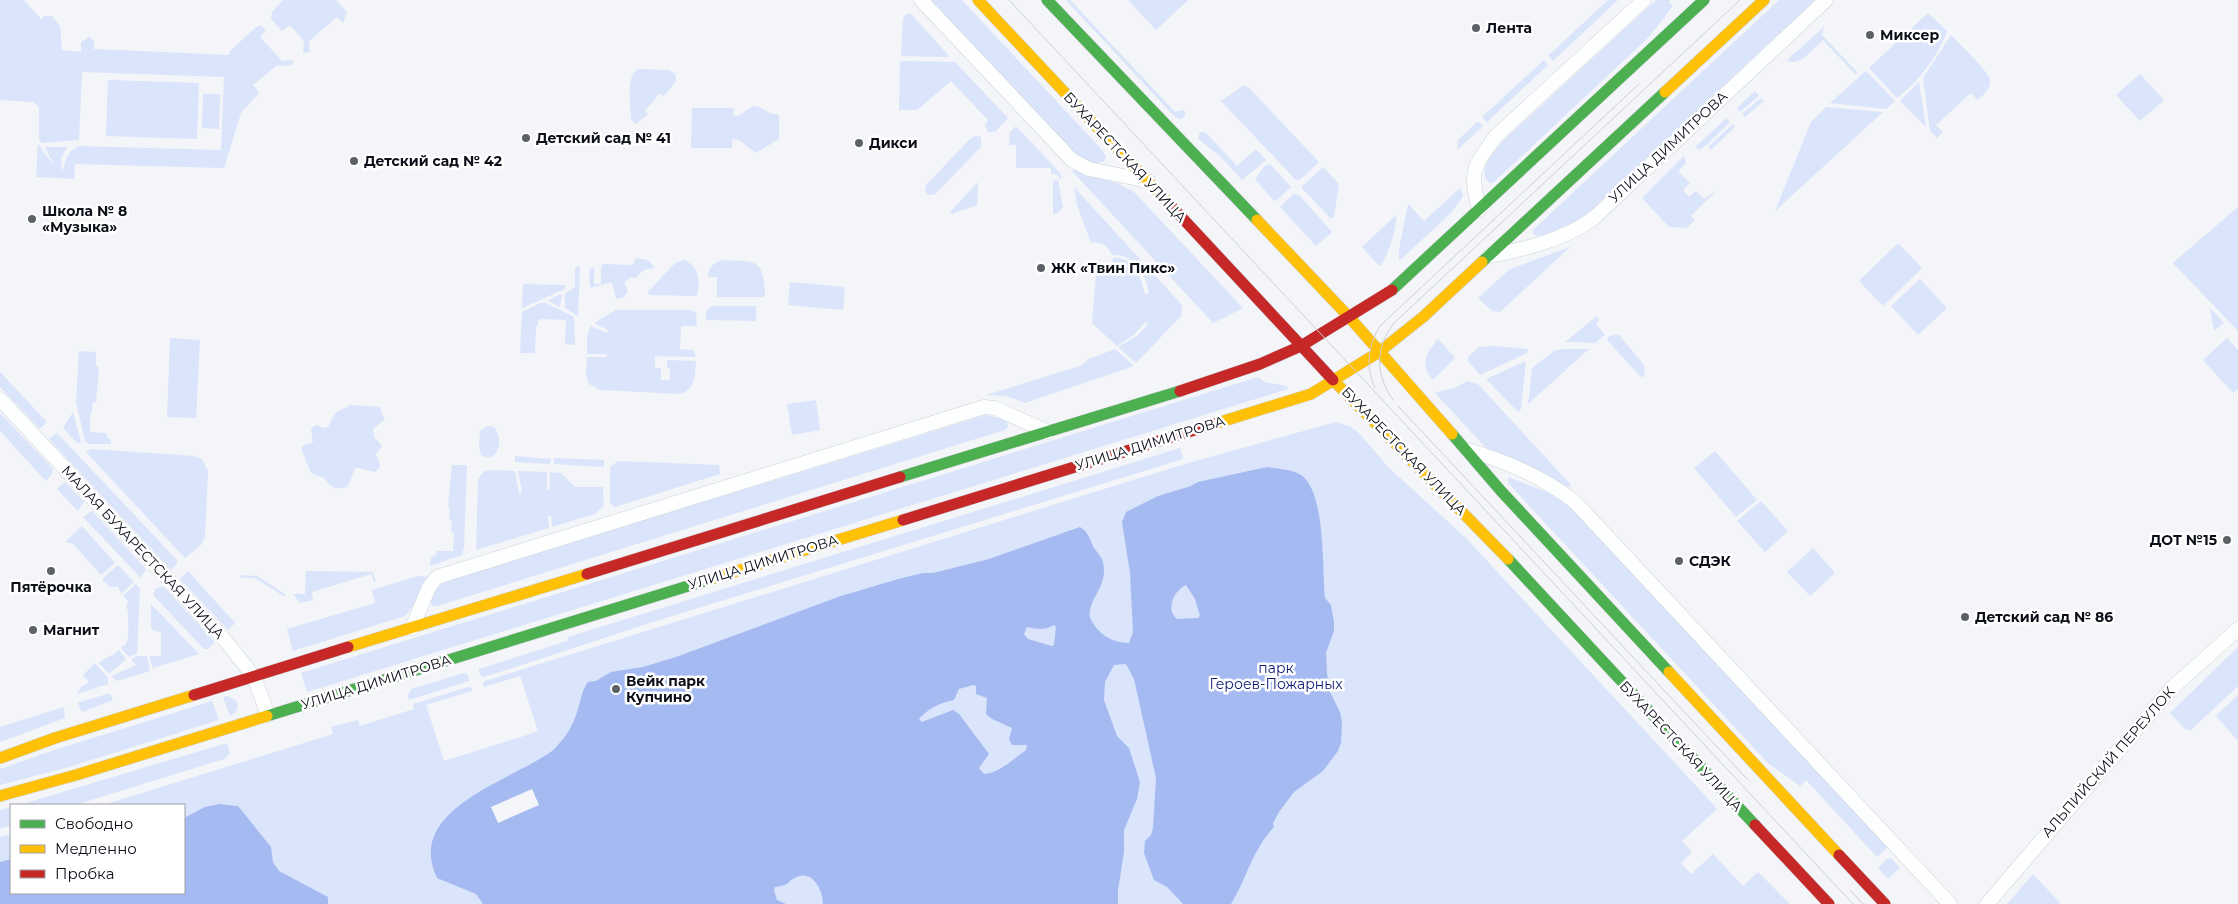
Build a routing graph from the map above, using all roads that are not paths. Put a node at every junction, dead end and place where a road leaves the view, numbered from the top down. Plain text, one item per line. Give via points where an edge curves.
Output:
1 (921, 0) edge
2 (978, 0) edge
3 (1047, 0) edge
4 (1644, 0) edge
5 (1704, 0) edge
6 (1764, 0) edge
7 (1826, 0) edge
8 (1148, 181) junction
9 (1479, 210) junction
10 (1489, 256) junction
11 (1350, 318) junction
12 (1301, 346) junction
13 (1378, 353) junction
14 (1334, 380) junction
15 (0, 399) edge
16 (1048, 432) junction
17 (1468, 450) junction
18 (412, 628) junction
19 (2238, 629) edge
20 (254, 677) junction
21 (268, 715) junction
22 (0, 758) edge
23 (0, 796) edge
24 (1828, 904) edge
25 (1885, 904) edge
26 (1950, 904) edge
27 (1987, 904) edge

1 - 8 street via 1072,160 1089,168
2 - 8 street, БУХАРЕСТСКАЯ УЛИЦА
3 - 11 street
4 - 9 street via 1495,137 1473,175
5 - 9 street
6 - 10 street, УЛИЦА ДИМИТРОВА
7 - 10 street, УЛИЦА ДИМИТРОВА via 1594,218 1579,229 1515,251
8 - 12 street, БУХАРЕСТСКАЯ УЛИЦА
9 - 11 street via 1396,287
10 - 13 street, УЛИЦА ДИМИТРОВА via 1423,317
11 - 12 street
11 - 13 street
12 - 14 street, БУХАРЕСТСКАЯ УЛИЦА
12 - 16 street via 1193,387
13 - 14 street, УЛИЦА ДИМИТРОВА
13 - 17 street
14 - 21 street, УЛИЦА ДИМИТРОВА via 1295,400
14 - 24 street, БУХАРЕСТСКАЯ УЛИЦА via 1480,530
15 - 20 street, МАЛАЯ БУХАРЕСТСКАЯ УЛИЦА via 225,640
16 - 18 street
16 - 18 street via 994,408 984,407 437,577 429,587
17 - 25 street via 1554,549
17 - 26 street via 1558,489 1575,502
18 - 20 street
19 - 27 street, АЛЬПИЙСКИЙ ПЕРЕУЛОК via 2193,667 2163,698
20 - 21 street, МАЛАЯ БУХАРЕСТСКАЯ УЛИЦА
20 - 22 street
21 - 23 street, УЛИЦА ДИМИТРОВА

